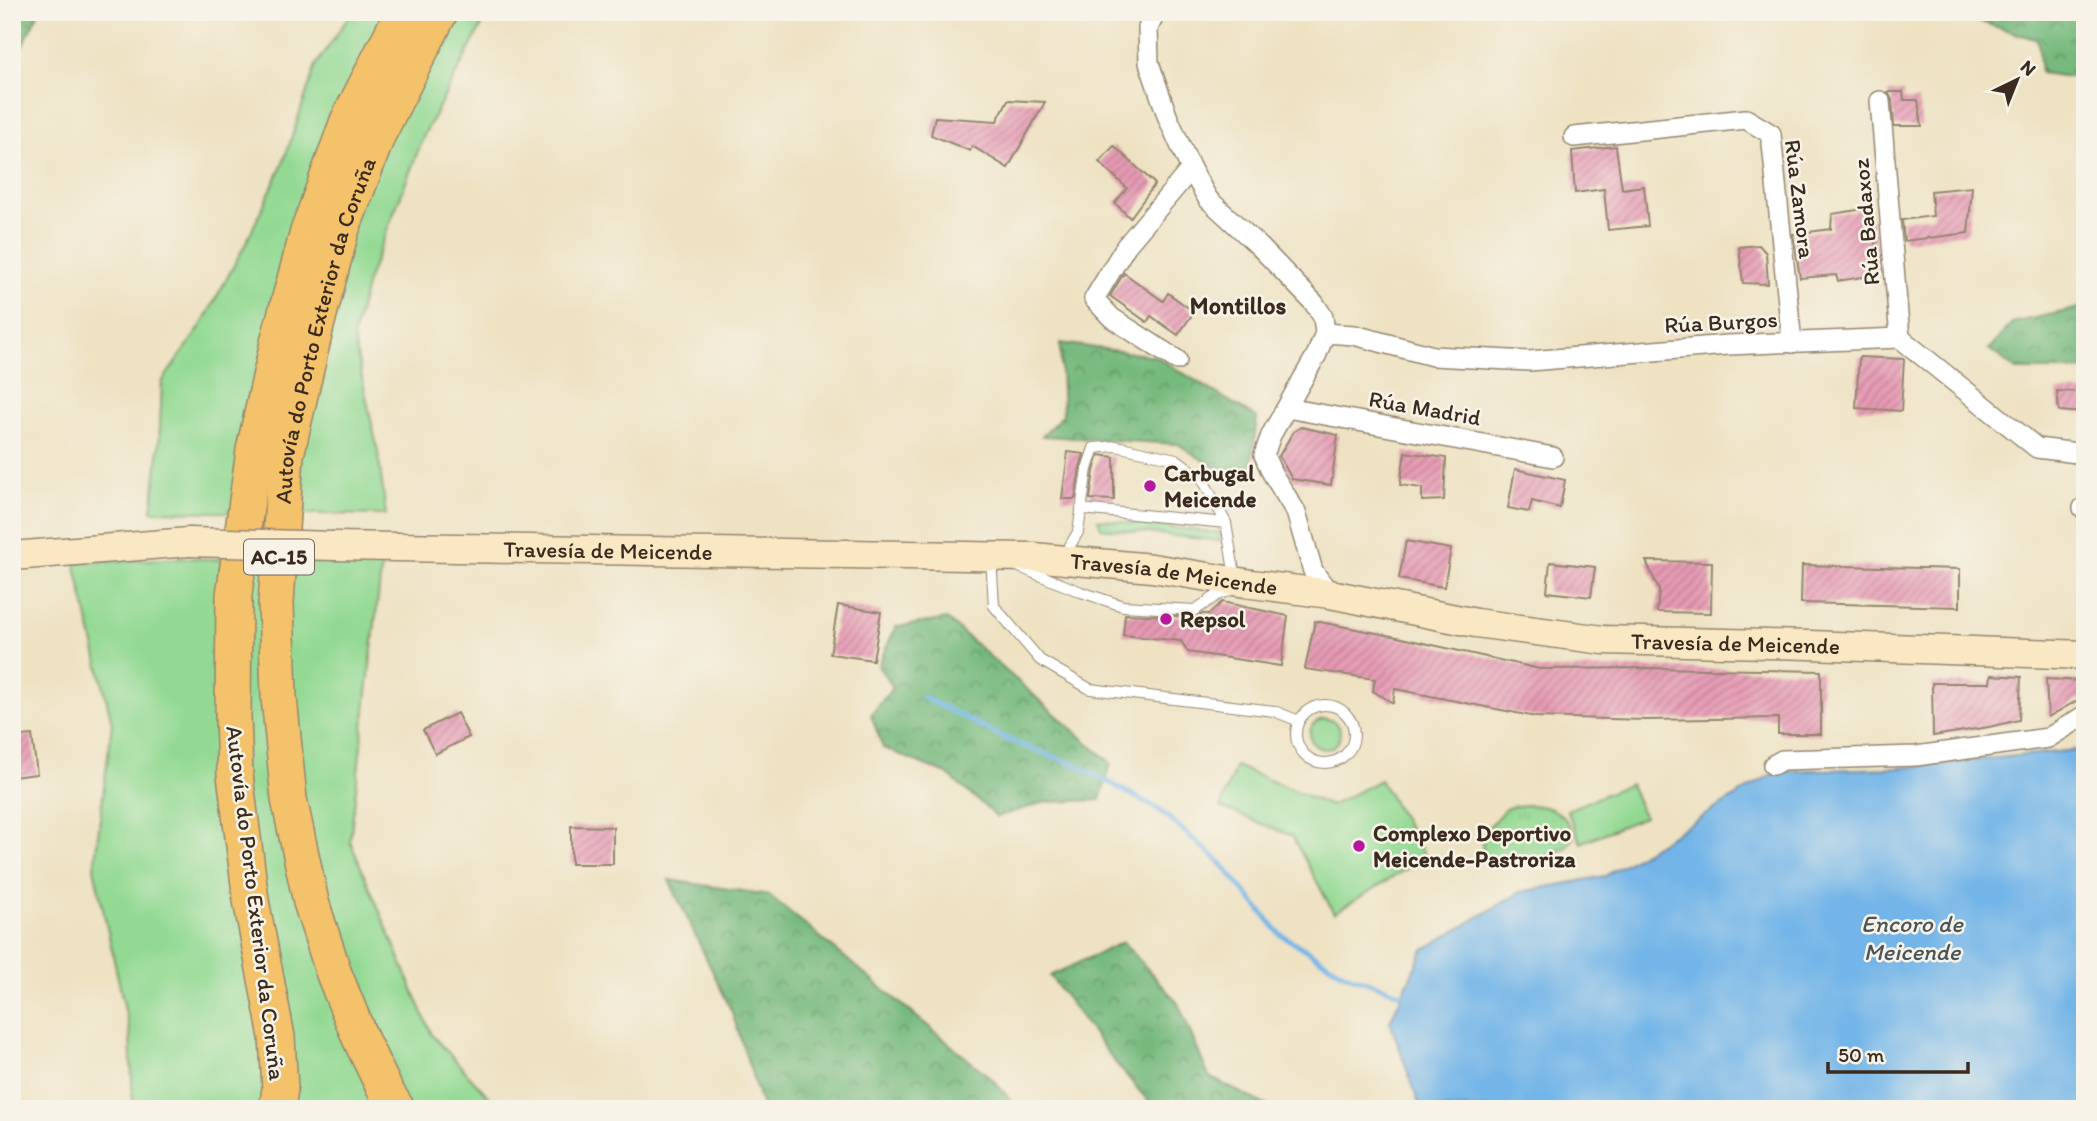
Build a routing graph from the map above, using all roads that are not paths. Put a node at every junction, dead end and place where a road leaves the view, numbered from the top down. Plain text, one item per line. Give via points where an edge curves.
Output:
1 (404, 12) edge
2 (440, 12) edge
3 (1156, 12) edge
4 (1880, 101) dead end
5 (1574, 137) dead end
6 (1191, 169) junction
7 (1325, 333) junction
8 (1900, 338) junction
9 (1791, 343) junction
10 (1177, 360) dead end
11 (1287, 408) junction
12 (2085, 455) edge
13 (1553, 457) dead end
14 (1081, 509) junction
15 (1226, 523) junction
16 (1306, 543) junction
17 (12, 556) edge
18 (991, 556) junction
19 (1062, 560) junction
20 (1244, 582) junction
21 (1287, 588) junction
22 (1330, 593) junction
23 (2085, 655) edge
24 (2085, 715) edge
25 (1299, 721) junction
26 (1773, 765) dead end
27 (277, 1109) edge
28 (397, 1109) edge

1 - 27 highway, Autovía do Porto Exterior da Coruña / AC-15 via 348,121 309,232 254,450 234,595 235,775 251,900 277,1037
2 - 28 highway, Autovía do Porto Exterior da Coruña / AC-15 via 378,134 338,243 286,455 276,603 289,799 310,902 360,1038
3 - 6 street via 1148,27 1149,63
4 - 8 street, Rúa Badaxoz
5 - 9 street, Rúa Zamora via 1745,119 1771,134
6 - 7 street via 1208,199 1314,303 1323,317
6 - 10 street via 1126,246 1094,299 1112,318
7 - 9 street, Rúa Burgos via 1354,335 1433,356 1529,361
7 - 11 street
8 - 9 street, Rúa Burgos
8 - 12 street via 2037,448
11 - 13 street, Rúa Madrid
11 - 16 street via 1264,455 1296,512
14 - 15 lane
14 - 15 lane via 1094,448 1116,446 1176,459 1202,478
14 - 19 lane via 1078,532
15 - 20 lane
16 - 21 street via 1299,570
16 - 22 street via 1314,571
17 - 18 main road, Travesía de Meicende, bridge via 189,542
18 - 19 main road, Travesía de Meicende
18 - 20 lane via 1123,606 1195,610
18 - 25 lane via 994,606 1040,660 1090,690 1274,711
19 - 20 main road, Travesía de Meicende
20 - 21 main road, Travesía de Meicende
21 - 22 main road, Travesía de Meicende
22 - 23 main road, Travesía de Meicende via 1476,623 1603,640
24 - 26 street via 2048,738 1916,756 1782,760
25 - 25 lane via 1300,750 1315,762 1335,762 1350,749 1354,731 1339,709 1312,708

